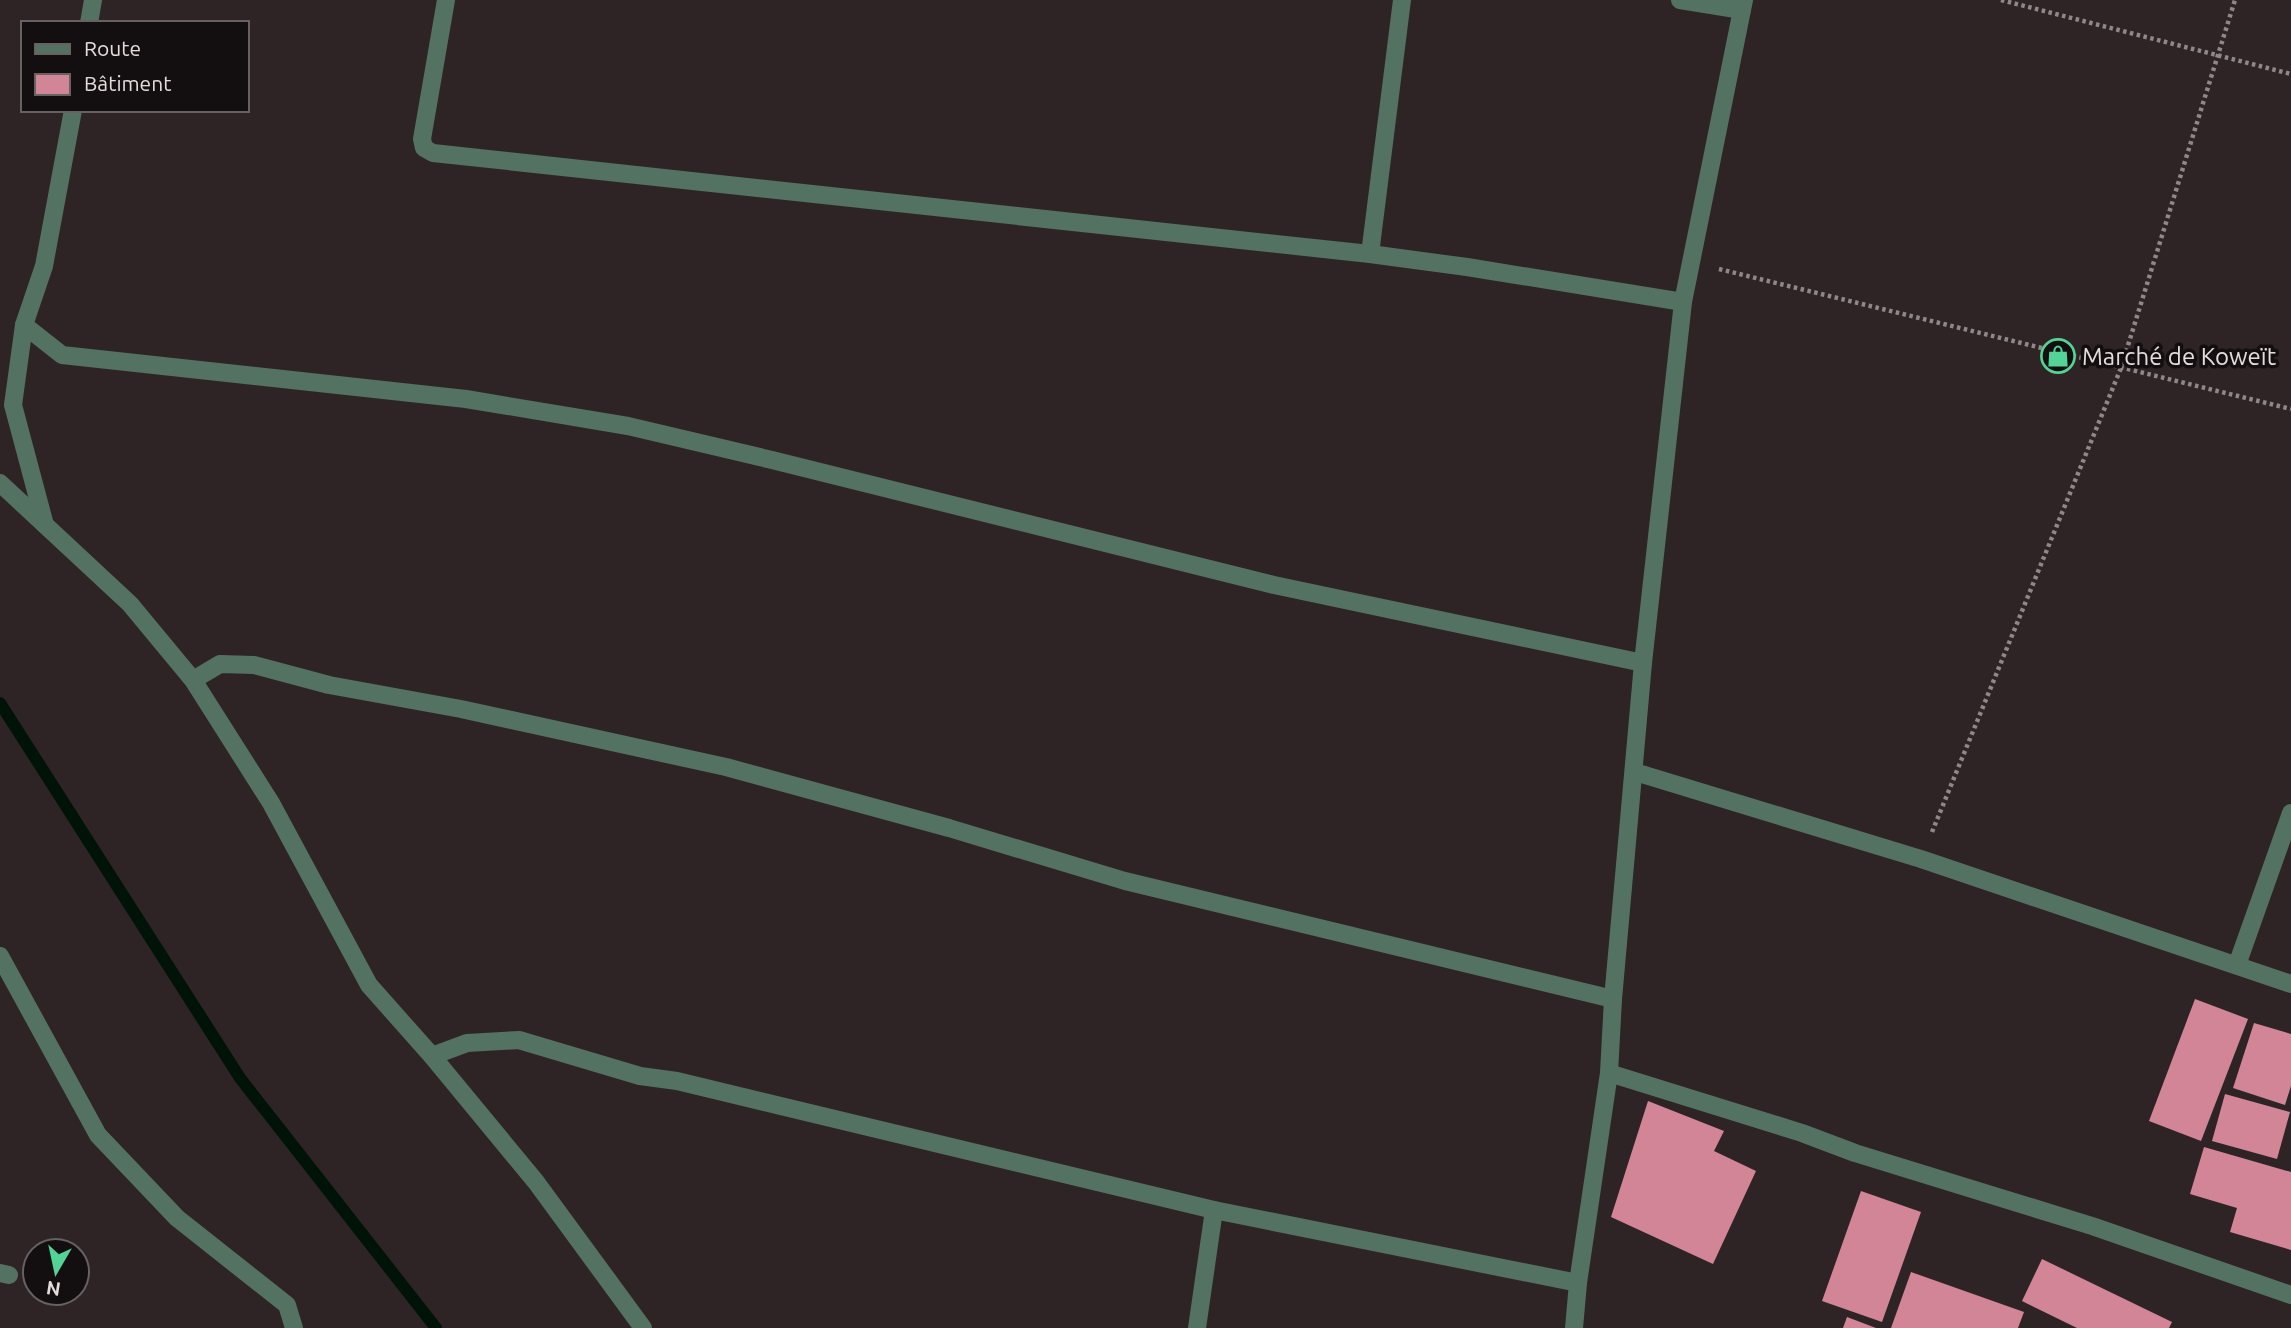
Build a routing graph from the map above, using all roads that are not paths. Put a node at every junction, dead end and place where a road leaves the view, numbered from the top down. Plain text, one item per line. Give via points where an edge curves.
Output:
1 (93, 0) edge
2 (446, 0) edge
3 (1402, 0) edge
4 (1680, 0) edge
5 (1743, 5) edge
6 (89, 21) edge
7 (73, 112) edge
8 (1370, 254) junction
9 (1683, 302) junction
10 (23, 325) junction
11 (0, 483) edge
12 (44, 525) junction
13 (1643, 663) junction
14 (193, 680) junction
15 (1635, 772) junction
16 (2291, 813) edge
17 (0, 956) edge
18 (2237, 965) junction
19 (2291, 984) edge
20 (1613, 999) junction
21 (432, 1056) junction
22 (1609, 1073) junction
23 (1214, 1210) junction
24 (1578, 1283) junction
25 (2291, 1295) edge
26 (294, 1328) edge
27 (643, 1328) edge
28 (1197, 1328) edge
29 (1574, 1328) edge

1 - 6 street
2 - 8 street via 422,139 424,148 433,153
3 - 8 street
4 - 5 street
5 - 9 street
7 - 10 street via 44,266
8 - 9 street
9 - 13 street
10 - 12 street via 13,405
10 - 13 street via 62,355 466,399 628,426 1274,585
11 - 12 street
12 - 14 street via 130,604
13 - 15 street
14 - 20 street via 220,664 254,665 329,685 726,767 1125,881
14 - 21 street via 271,803 369,985
15 - 18 street via 1921,859
15 - 20 street
16 - 18 street
17 - 26 street via 98,1135 177,1218 287,1305
18 - 19 street
20 - 22 street
21 - 23 street via 467,1043 519,1040 640,1076 677,1081
21 - 27 street via 536,1182
22 - 24 street
22 - 25 street via 2092,1226
23 - 24 street
23 - 28 street
24 - 29 street

